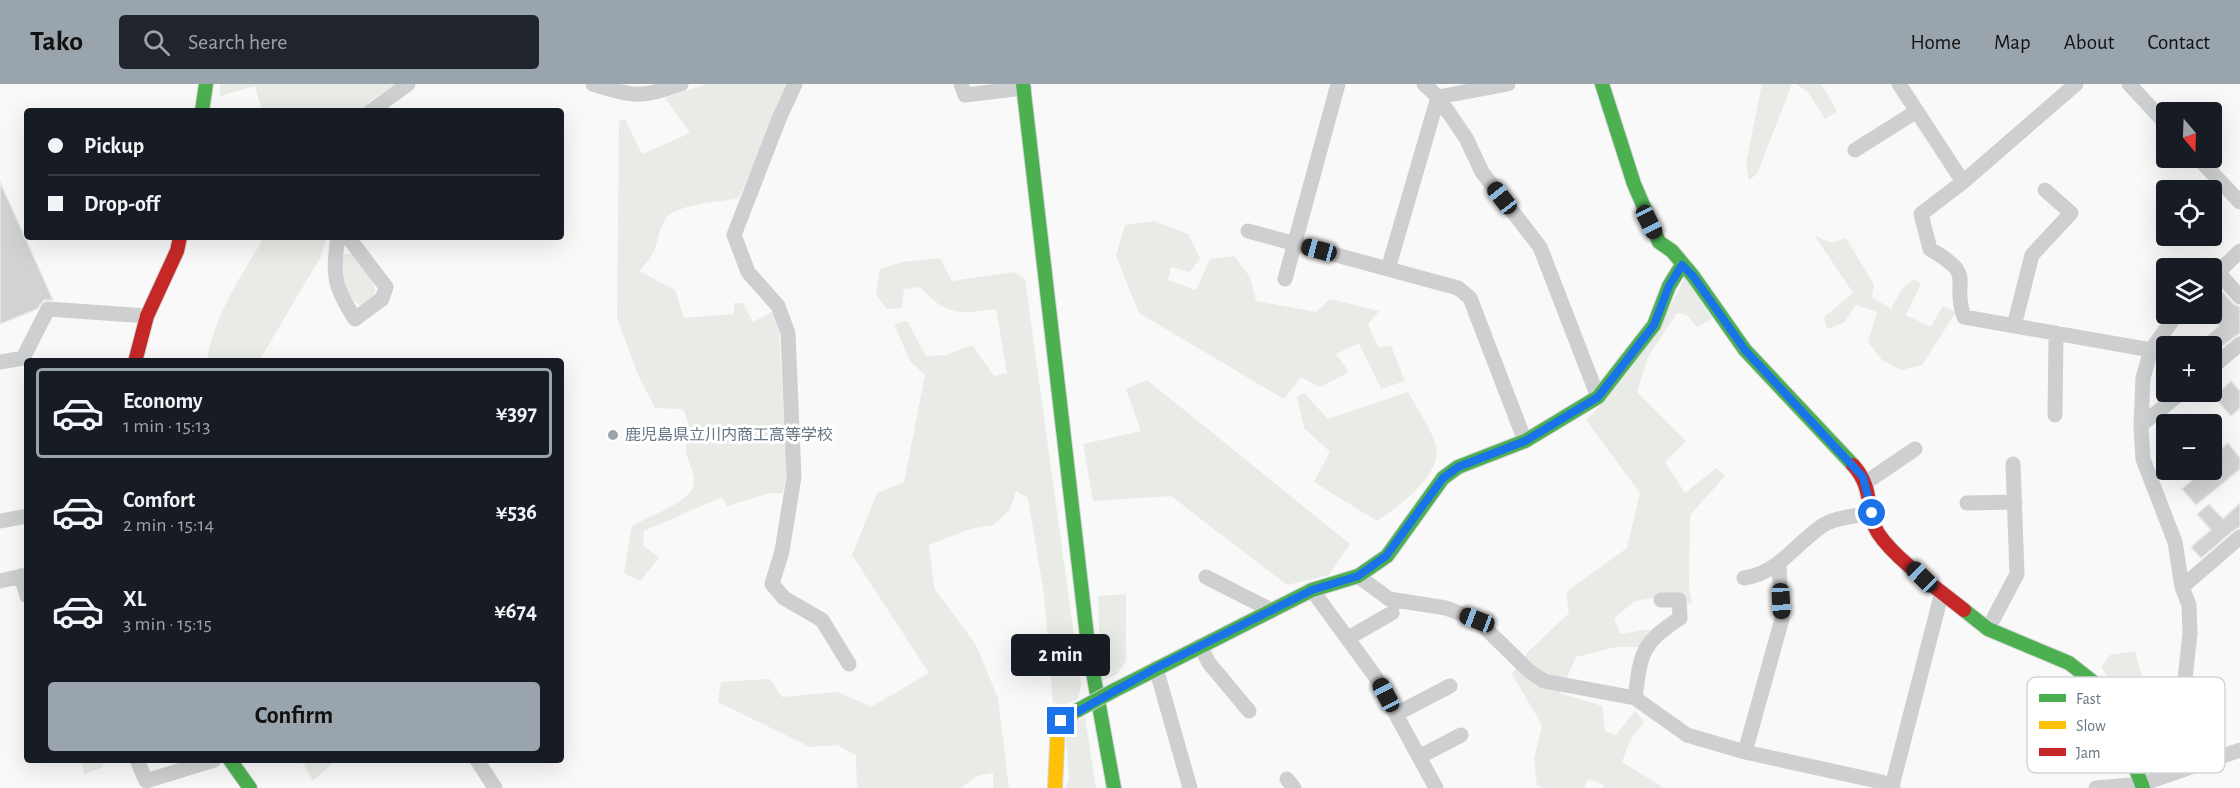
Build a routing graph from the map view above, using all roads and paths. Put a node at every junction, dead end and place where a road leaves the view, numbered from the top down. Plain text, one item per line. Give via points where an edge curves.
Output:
1 (206, 84) edge
2 (408, 84) edge
3 (593, 84) edge
4 (681, 84) edge
5 (795, 84) edge
6 (961, 84) edge
7 (1338, 84) edge
8 (1424, 84) edge
9 (1508, 84) edge
10 (1602, 84) edge
11 (1899, 84) edge
12 (2076, 84) edge
13 (2129, 84) edge
14 (1023, 86) edge
15 (1482, 87) edge
16 (1438, 97) junction
17 (202, 108) edge
18 (375, 108) edge
19 (1917, 111) junction
20 (2156, 112) edge
21 (1855, 150) dead end
22 (2208, 168) edge
23 (1963, 182) junction
24 (2045, 190) dead end
25 (2240, 202) edge
26 (1248, 231) dead end
27 (179, 240) edge
28 (338, 240) edge
29 (350, 240) edge
30 (1296, 244) junction
31 (2240, 251) edge
32 (1682, 265) junction
33 (2222, 268) edge
34 (1388, 269) junction
35 (1285, 279) dead end
36 (2222, 281) edge
37 (2240, 297) edge
38 (147, 316) junction
39 (2170, 324) edge
40 (2014, 326) junction
41 (2056, 333) junction
42 (2240, 344) edge
43 (2151, 350) junction
44 (136, 358) edge
45 (2222, 359) edge
46 (0, 362) edge
47 (1598, 397) junction
48 (2170, 402) edge
49 (2055, 415) dead end
50 (2141, 425) junction
51 (1525, 441) junction
52 (1915, 449) dead end
53 (2013, 464) dead end
54 (1865, 483) junction
55 (2015, 502) junction
56 (1966, 503) dead end
57 (1872, 513) junction
58 (24, 517) edge
59 (1, 521) edge
60 (2240, 537) edge
61 (1779, 565) junction
62 (24, 576) edge
63 (1358, 576) junction
64 (1206, 577) dead end
65 (1744, 578) dead end
66 (0, 581) edge
67 (2182, 587) junction
68 (1312, 590) junction
69 (1942, 592) junction
70 (1661, 600) dead end
71 (1271, 610) junction
72 (1392, 613) dead end
73 (1988, 629) junction
74 (1348, 638) junction
75 (1200, 646) junction
76 (849, 664) dead end
77 (1156, 668) junction
78 (2087, 677) edge
79 (2185, 677) edge
80 (1450, 686) dead end
81 (1635, 698) junction
82 (1249, 711) dead end
83 (1396, 714) junction
84 (1461, 735) dead end
85 (2240, 750) edge
86 (1745, 752) junction
87 (2225, 756) edge
88 (1419, 757) junction
89 (138, 763) edge
90 (206, 763) edge
91 (232, 763) edge
92 (479, 763) edge
93 (2178, 773) edge
94 (148, 785) edge
95 (2143, 786) edge
96 (1892, 787) edge
97 (250, 788) edge
98 (495, 788) edge
99 (1055, 788) edge
100 (1114, 788) edge
101 (1190, 788) edge
102 (1436, 788) edge
103 (2096, 788) edge

1 - 17 street
2 - 18 street
3 - 4 street via 634,96
5 - 76 street via 734,234 748,272 778,306 788,333 794,477 782,551 772,584 784,598 822,620
6 - 14 street via 965,95
7 - 30 street
8 - 16 street
9 - 15 street
10 - 32 street via 1649,222 1659,243 1672,251
11 - 19 street
12 - 23 street
13 - 20 street
14 - 100 street via 1088,645
15 - 16 street
16 - 34 street
16 - 47 street via 1466,138 1482,172 1540,247
19 - 21 street
19 - 23 street
22 - 25 street
23 - 40 street via 1921,214 1930,249 1952,263 1961,275 1960,306 1964,317
24 - 40 street via 2071,213 2032,255
26 - 30 street
27 - 38 street
28 - 29 street via 334,262 339,294 355,319 382,299 386,287
30 - 34 street
30 - 35 street
31 - 33 street
32 - 47 street via 1654,325
32 - 54 street via 1745,350
34 - 51 street via 1458,288 1470,298
36 - 37 street
38 - 44 street
38 - 46 street via 48,309 23,358
39 - 43 street
40 - 41 street
41 - 43 street
41 - 49 street
42 - 45 street
43 - 50 street via 2143,378
47 - 51 street
48 - 50 street
50 - 67 street via 2143,459 2175,542
51 - 63 street via 1458,467 1443,478 1386,556
52 - 54 street
53 - 55 street
54 - 57 street
55 - 56 street
55 - 73 street via 2017,574
57 - 61 street via 1823,524
57 - 69 street via 1877,532
58 - 59 street
60 - 67 street
61 - 65 street
61 - 86 street via 1782,619
62 - 66 street
63 - 68 street
63 - 81 street via 1389,599 1446,608 1477,620 1544,681
64 - 71 street
67 - 79 street via 2189,615
68 - 71 street
68 - 74 street
69 - 73 street
69 - 96 street
70 - 81 street via 1679,600 1680,618 1655,634 1641,655
71 - 75 street
72 - 74 street
73 - 78 street via 2069,663
74 - 83 street via 1376,675
75 - 77 street
75 - 82 street via 1209,663
77 - 99 street, bridge via 1058,724
77 - 101 street
80 - 83 street
81 - 86 street via 1687,735
83 - 88 street
84 - 88 street
85 - 87 street
86 - 96 street
88 - 102 street
89 - 94 street
90 - 94 street
91 - 97 street
92 - 98 street
93 - 95 street
95 - 103 street

